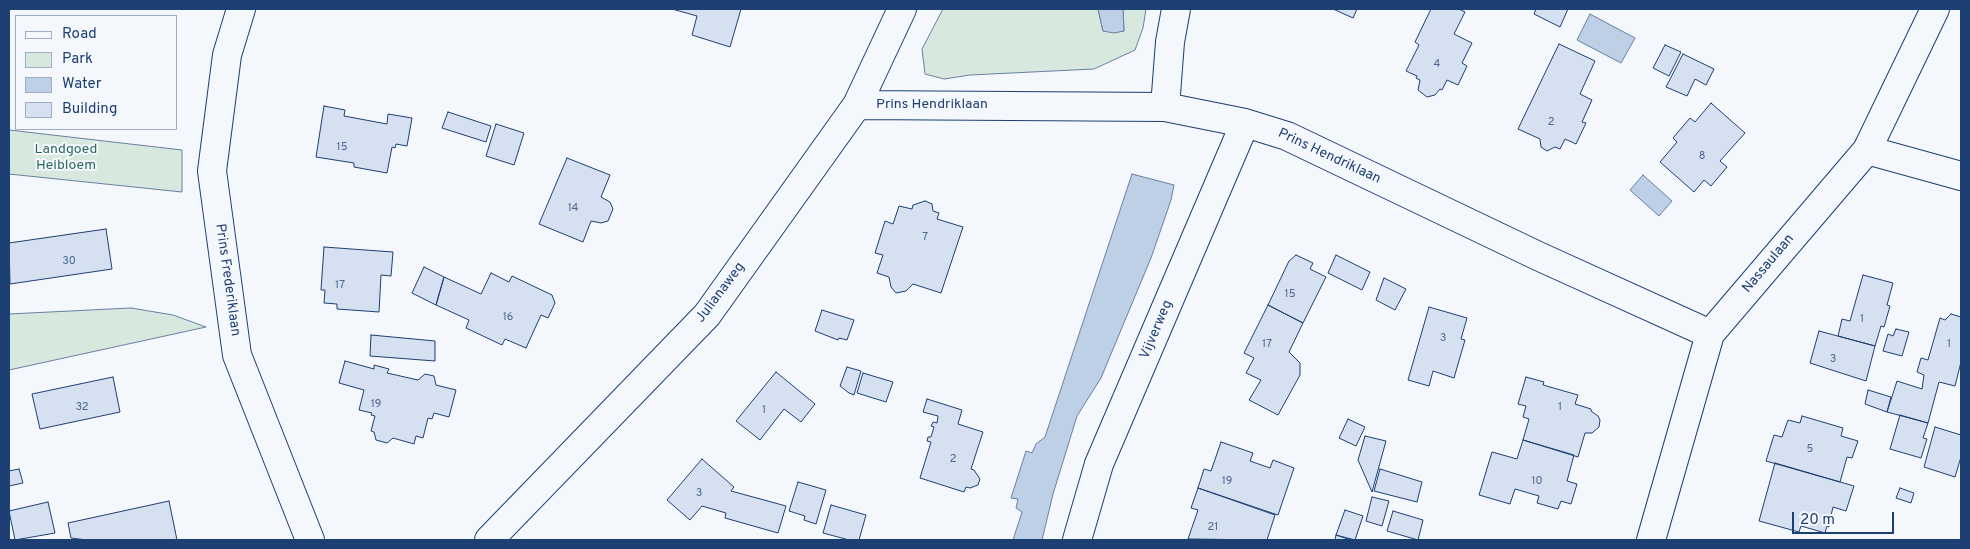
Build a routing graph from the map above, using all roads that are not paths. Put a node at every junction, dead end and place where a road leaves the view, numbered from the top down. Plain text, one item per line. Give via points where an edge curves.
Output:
1 (241, 9) edge
2 (902, 9) edge
3 (1176, 9) edge
4 (1935, 9) edge
5 (857, 105) junction
6 (1165, 107) junction
7 (1245, 123) junction
8 (1866, 150) junction
9 (1961, 176) edge
10 (1710, 334) junction
11 (310, 540) edge
12 (489, 540) edge
13 (1076, 540) edge
14 (1651, 540) edge

1 - 11 street, Prins Frederiklaan via 227,55 212,171 214,190 237,356
2 - 5 street, Julianaweg
3 - 6 street
4 - 8 street, Nassaulaan
5 - 6 street, Prins Hendriklaan
5 - 12 street, Julianaweg via 707,315
6 - 7 street, Prins Hendriklaan
7 - 10 street, Prins Hendriklaan via 1287,136
7 - 13 street, Vijverweg via 1099,464
8 - 9 street
8 - 10 street, Nassaulaan
10 - 14 street, Nassaulaan

